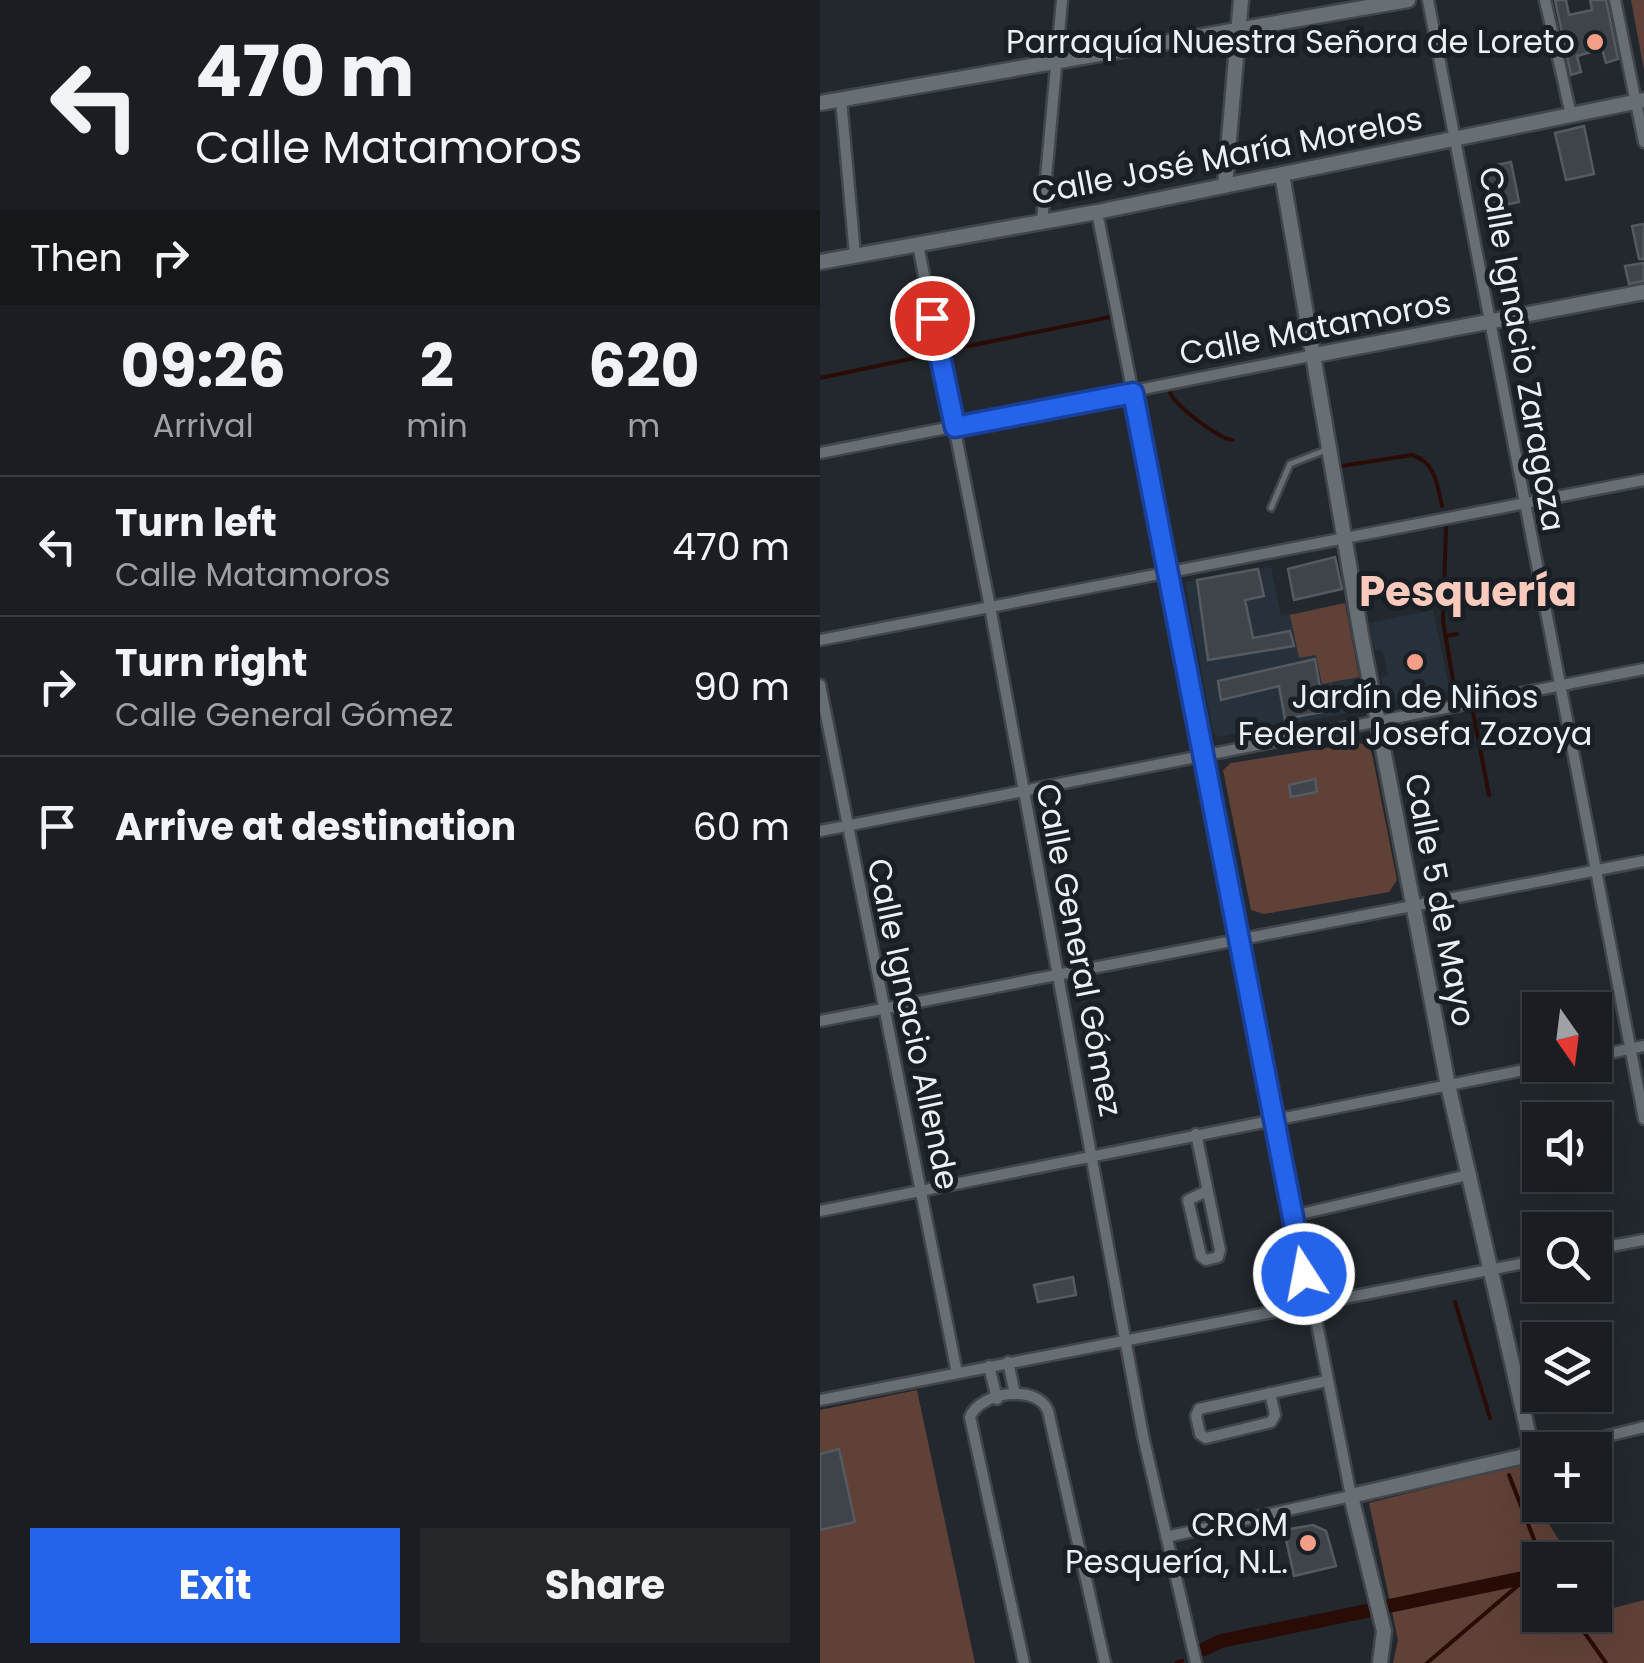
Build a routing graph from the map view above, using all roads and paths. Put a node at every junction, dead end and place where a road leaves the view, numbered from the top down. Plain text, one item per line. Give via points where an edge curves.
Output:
1 (1062, 0) edge
2 (1241, 0) edge
3 (1408, 0) edge
4 (1428, 0) edge
5 (1544, 0) edge
6 (1615, 0) edge
7 (1238, 32) junction
8 (1056, 64) junction
9 (841, 100) junction
10 (1641, 100) edge
11 (820, 103) edge
12 (1571, 115) junction
13 (1458, 138) junction
14 (1644, 142) edge
15 (1282, 174) junction
16 (1225, 186) junction
17 (1097, 212) junction
18 (1042, 222) junction
19 (918, 245) junction
20 (855, 255) junction
21 (820, 262) edge
22 (1644, 292) edge
23 (1492, 321) junction
24 (1315, 355) junction
25 (1133, 393) junction
26 (955, 427) junction
27 (1328, 448) junction
28 (820, 453) edge
29 (1644, 480) edge
30 (1524, 502) junction
31 (1271, 508) dead end
32 (1344, 540) junction
33 (1169, 573) junction
34 (990, 607) junction
35 (820, 640) edge
36 (1644, 669) edge
37 (820, 686) edge
38 (1561, 686) junction
39 (1378, 722) junction
40 (1204, 755) junction
41 (1023, 790) junction
42 (846, 825) junction
43 (820, 831) edge
44 (1644, 861) edge
45 (1596, 870) junction
46 (1414, 902) junction
47 (1240, 936) junction
48 (1058, 977) junction
49 (884, 1010) junction
50 (820, 1021) edge
51 (1638, 1048) edge
52 (1612, 1053) edge
53 (1522, 1070) edge
54 (1448, 1085) junction
55 (1644, 1119) edge
56 (1276, 1120) junction
57 (1196, 1134) junction
58 (1092, 1154) junction
59 (1468, 1174) junction
60 (923, 1188) junction
61 (1207, 1190) junction
62 (820, 1211) edge
63 (1302, 1214) dead end
64 (1644, 1240) edge
65 (1612, 1246) edge
66 (1522, 1263) edge
67 (1490, 1269) junction
68 (1310, 1305) junction
69 (1125, 1339) junction
70 (1008, 1362) junction
71 (990, 1366) junction
72 (957, 1373) junction
73 (1326, 1381) junction
74 (1016, 1394) junction
75 (1270, 1394) junction
76 (997, 1399) junction
77 (820, 1400) edge
78 (1644, 1428) edge
79 (1532, 1432) edge
80 (1612, 1435) edge
81 (1522, 1456) edge
82 (1351, 1496) junction
83 (1166, 1536) junction
84 (1024, 1663) edge
85 (1105, 1663) edge
86 (1196, 1663) edge
87 (1380, 1663) edge

1 - 8 street
2 - 7 street
3 - 7 street
4 - 13 street, Calle Ignacio Zaragoza
5 - 12 street
6 - 10 street
7 - 8 street
7 - 16 street
8 - 9 street
8 - 18 street
9 - 11 street
9 - 20 street
10 - 12 street, Calle José María Morelos
10 - 14 street
12 - 13 street, Calle José María Morelos
13 - 15 street, Calle José María Morelos
13 - 23 street, Calle Ignacio Zaragoza
15 - 16 street, Calle José María Morelos
15 - 24 street, Calle 5 de Mayo
16 - 17 street, Calle José María Morelos
17 - 18 street, Calle José María Morelos
17 - 25 street
18 - 19 street, Calle José María Morelos
19 - 20 street, Calle José María Morelos
19 - 26 street, Calle General Gómez
20 - 21 street, Calle José María Morelos
22 - 23 street, Calle Matamoros
23 - 24 street, Calle Matamoros
23 - 30 street, Calle Ignacio Zaragoza
24 - 25 street, Calle Matamoros
24 - 27 street, Calle 5 de Mayo
25 - 26 street, Calle Matamoros
25 - 33 street
26 - 28 street, Calle Matamoros
26 - 34 street, Calle General Gómez
27 - 31 lane via 1290,464
27 - 32 street, Calle 5 de Mayo
29 - 30 street
30 - 32 street
30 - 38 street, Calle Ignacio Zaragoza
32 - 33 street
32 - 39 street, Calle 5 de Mayo
33 - 34 street
33 - 40 street
34 - 35 street
34 - 41 street, Calle General Gómez
36 - 38 street
37 - 42 street, Calle Ignacio Allende
38 - 39 street
38 - 45 street, Calle Ignacio Zaragoza
39 - 40 street
39 - 46 street, Calle 5 de Mayo
40 - 41 street
40 - 47 street
41 - 42 street
41 - 48 street, Calle General Gómez
42 - 43 street
42 - 49 street, Calle Ignacio Allende
44 - 45 street
45 - 46 street
45 - 51 street, Calle Ignacio Zaragoza
46 - 47 street
46 - 54 street, Calle 5 de Mayo
47 - 48 street
47 - 56 street
48 - 49 street
48 - 58 street, Calle General Gómez
49 - 50 street
49 - 60 street, Calle Ignacio Allende
51 - 52 street
51 - 55 street, Calle Ignacio Zaragoza
53 - 54 street
54 - 56 street
54 - 59 street, Calle 5 de Mayo
56 - 57 street
56 - 68 street
57 - 58 street
57 - 61 street
58 - 60 street
58 - 69 street, Calle General Gómez
59 - 63 street
59 - 67 street, Calle 5 de Mayo
60 - 62 street
60 - 72 street, Calle Ignacio Allende
61 - 61 street via 1188,1200 1206,1260 1220,1252
64 - 65 street
66 - 67 street
67 - 68 street
67 - 79 street, Calle 5 de Mayo
68 - 69 street
68 - 73 street
69 - 70 street
69 - 83 street, Calle General Gómez
70 - 71 street
70 - 74 street
71 - 72 street
71 - 76 street
72 - 77 street
73 - 75 street
73 - 82 street
74 - 76 street
74 - 85 street via 1030,1392 1046,1404
75 - 75 street via 1199,1410 1200,1434 1272,1422
76 - 84 street via 974,1406 970,1422
78 - 80 street
81 - 82 street
82 - 83 street
82 - 87 street via 1384,1631
83 - 86 street, Calle General Gómez

